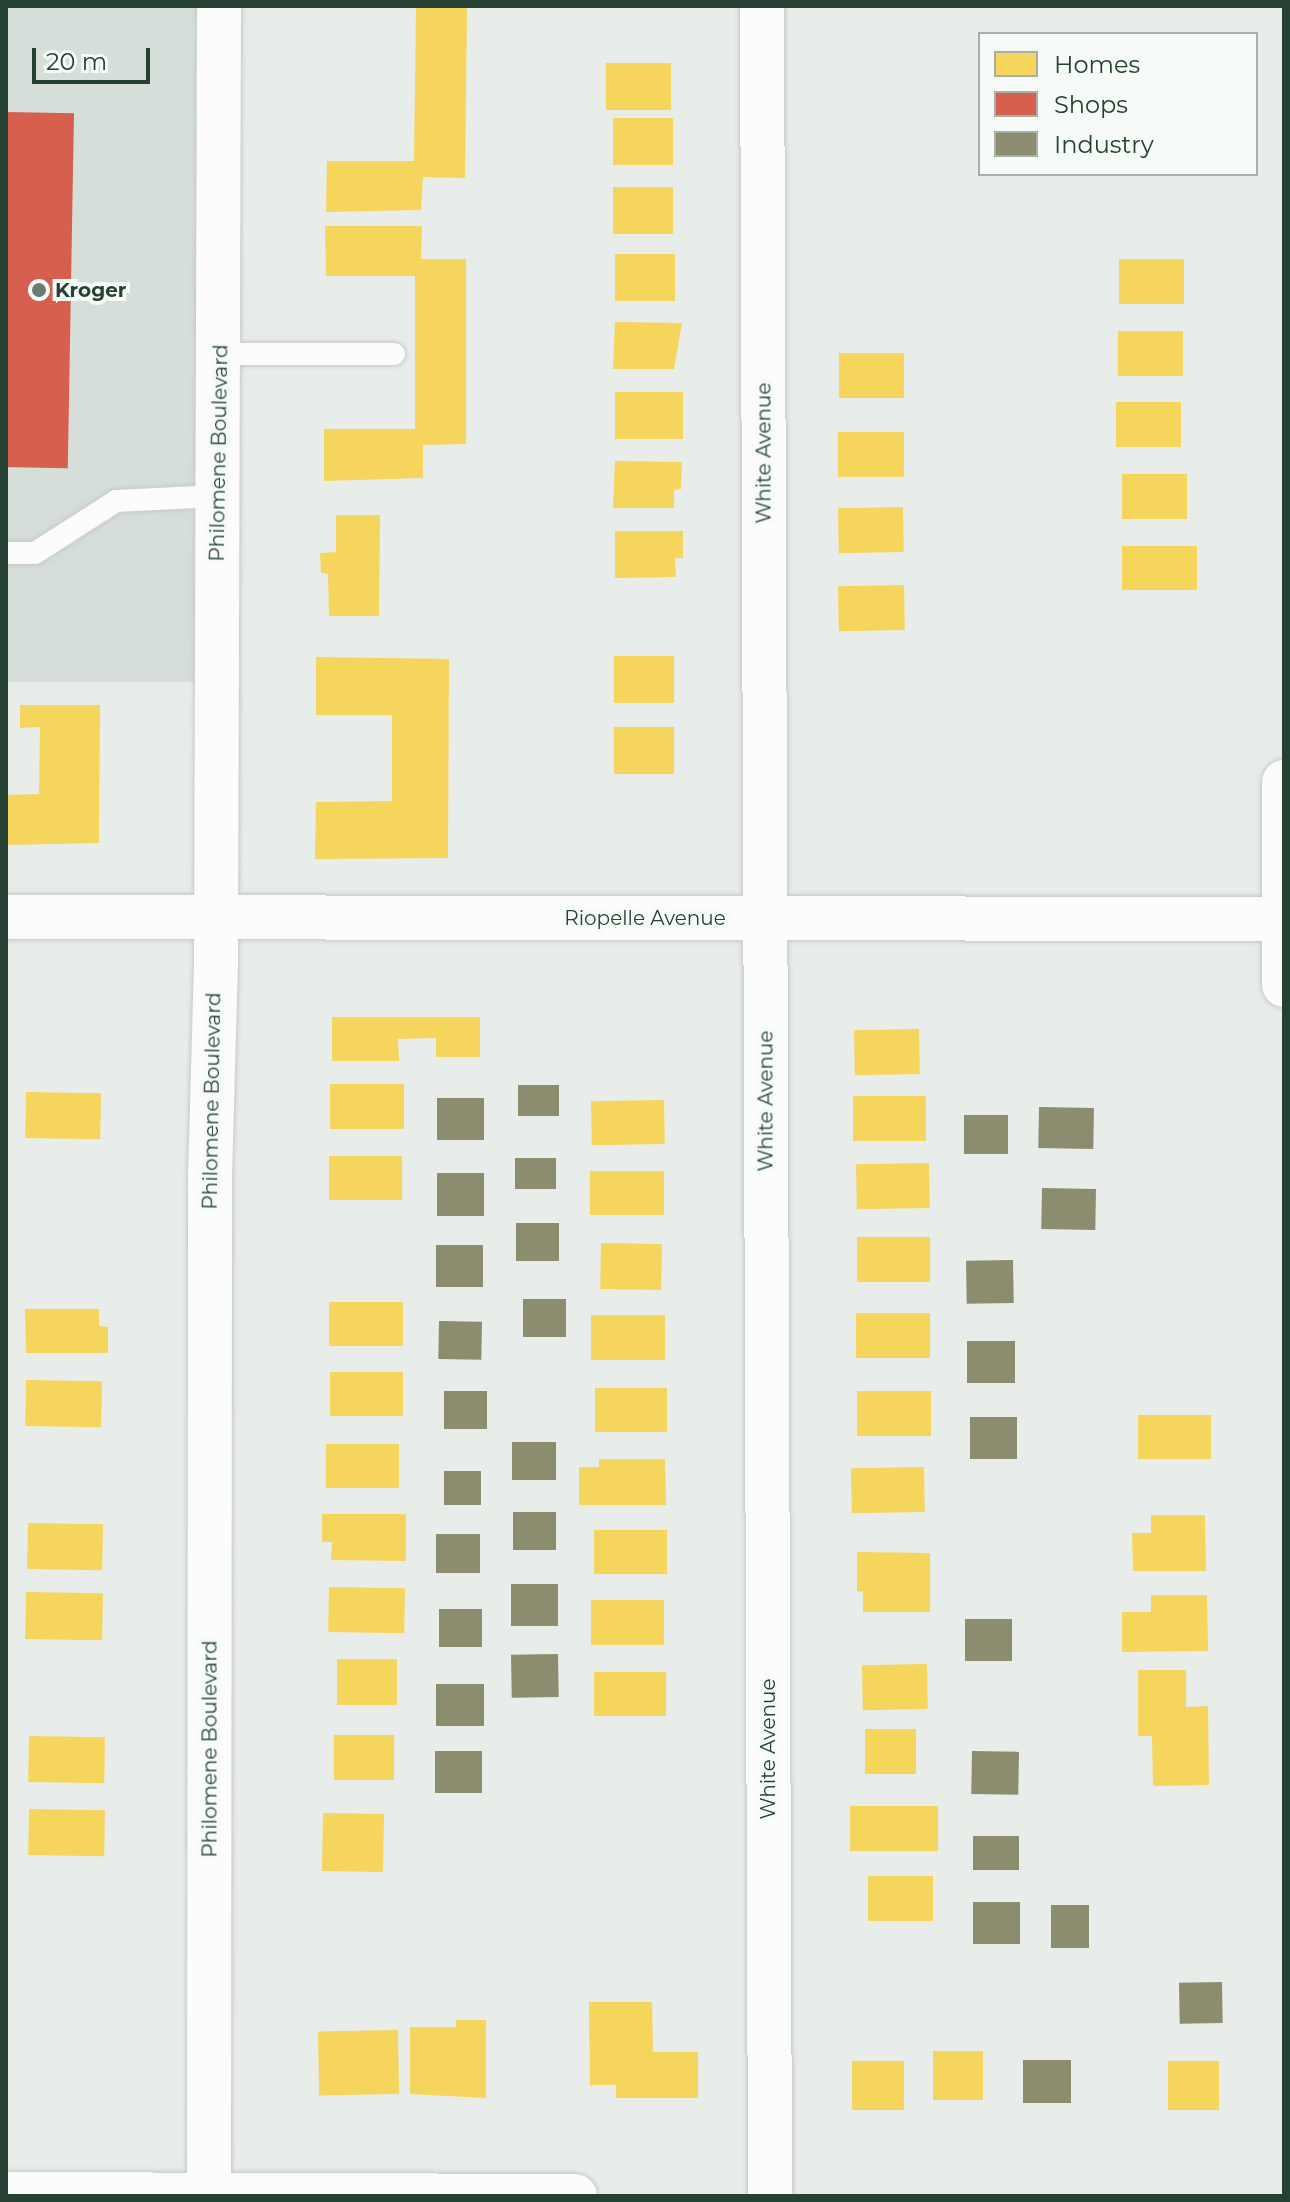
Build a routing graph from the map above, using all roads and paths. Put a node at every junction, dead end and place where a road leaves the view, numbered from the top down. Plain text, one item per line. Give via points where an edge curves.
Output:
1 (219, 6) edge
2 (762, 6) edge
3 (220, 354) junction
4 (394, 354) dead end
5 (218, 496) junction
6 (6, 553) edge
7 (1284, 782) edge
8 (6, 917) edge
9 (215, 919) junction
10 (1283, 919) edge
11 (766, 920) junction
12 (1284, 985) edge
13 (6, 2194) edge
14 (209, 2196) edge
15 (575, 2196) edge
16 (770, 2196) edge

1 - 3 street, Philomene Boulevard
2 - 11 street, White Avenue
3 - 4 lane
3 - 5 street, Philomene Boulevard
5 - 6 lane via 116,501 35,553
5 - 9 street, Philomene Boulevard
7 - 10 street
8 - 9 street, Riopelle Avenue
9 - 11 street, Riopelle Avenue
9 - 14 street, Philomene Boulevard
10 - 11 street, Riopelle Avenue
10 - 12 street
11 - 16 street, White Avenue
13 - 14 street
14 - 15 street

